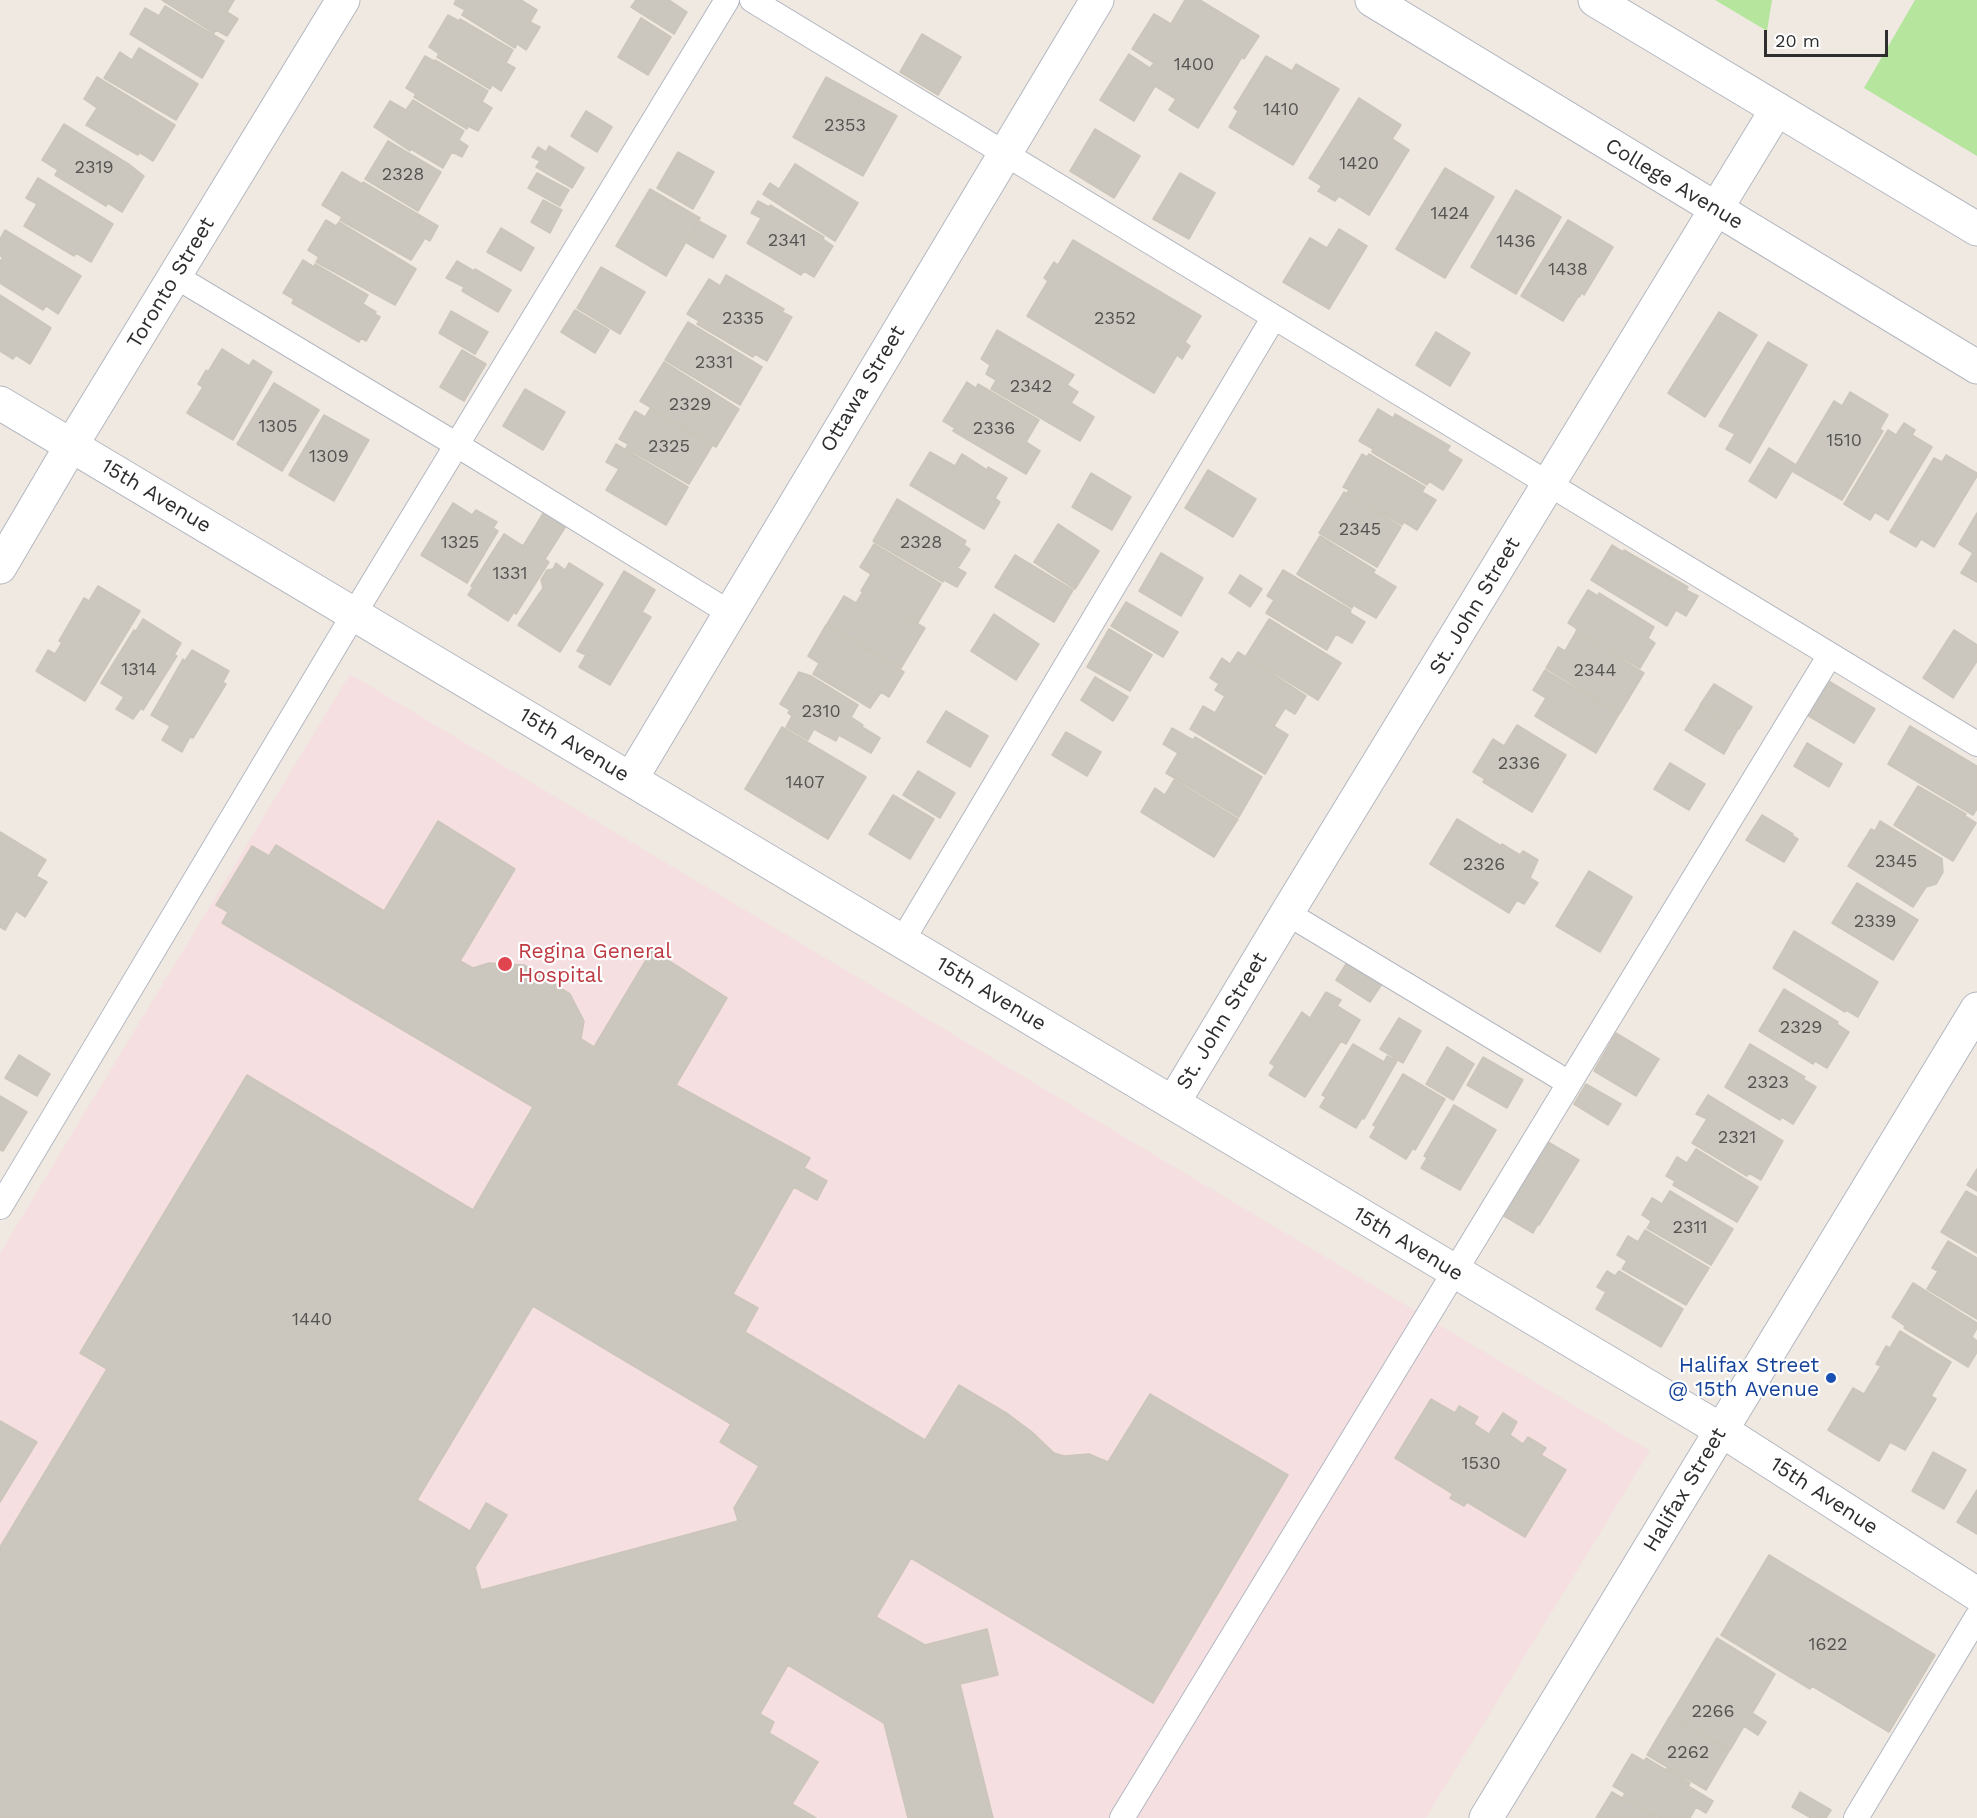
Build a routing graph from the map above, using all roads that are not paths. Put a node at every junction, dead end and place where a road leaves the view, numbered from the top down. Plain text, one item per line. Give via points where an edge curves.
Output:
1 (343, 0) edge
2 (727, 0) edge
3 (752, 0) edge
4 (1097, 0) edge
5 (1372, 0) edge
6 (1595, 0) edge
7 (1777, 109) junction
8 (1004, 153) junction
9 (1716, 210) junction
10 (1977, 229) edge
11 (175, 276) junction
12 (1274, 317) junction
13 (1977, 367) edge
14 (0, 403) edge
15 (457, 445) junction
16 (71, 446) junction
17 (1549, 484) junction
18 (0, 567) edge
19 (730, 613) junction
20 (354, 614) junction
21 (1830, 655) junction
22 (1977, 744) edge
23 (631, 779) junction
24 (1287, 913) junction
25 (902, 941) junction
26 (1977, 1009) edge
27 (1569, 1083) junction
28 (1173, 1103) junction
29 (0, 1207) edge
30 (1455, 1271) junction
31 (1721, 1430) junction
32 (1977, 1594) edge
33 (1977, 1617) edge
34 (1122, 1818) edge
35 (1485, 1818) edge
36 (1856, 1818) edge

1 - 11 street, Toronto Street
2 - 15 lane
3 - 8 lane
4 - 8 street, Ottawa Street
5 - 9 street, College Avenue
6 - 7 street
7 - 9 street, St. John Street
7 - 10 street
8 - 12 lane
8 - 19 street, Ottawa Street
9 - 13 street, College Avenue
9 - 17 street, St. John Street
11 - 15 lane
11 - 16 street, Toronto Street
12 - 17 lane
12 - 25 lane
14 - 16 street, 15th Avenue
15 - 19 lane
15 - 20 lane
16 - 18 street, Toronto Street
16 - 20 street, 15th Avenue
17 - 21 lane
17 - 24 street, St. John Street
19 - 23 street, Ottawa Street
20 - 23 street, 15th Avenue
20 - 29 lane
21 - 22 lane
21 - 27 lane
23 - 25 street, 15th Avenue
24 - 27 lane
24 - 28 street, St. John Street
25 - 28 street, 15th Avenue
26 - 31 street, Halifax Street
27 - 30 lane
28 - 30 street, 15th Avenue
30 - 31 street, 15th Avenue
30 - 34 lane
31 - 32 street, 15th Avenue
31 - 35 street, Halifax Street
33 - 36 lane

